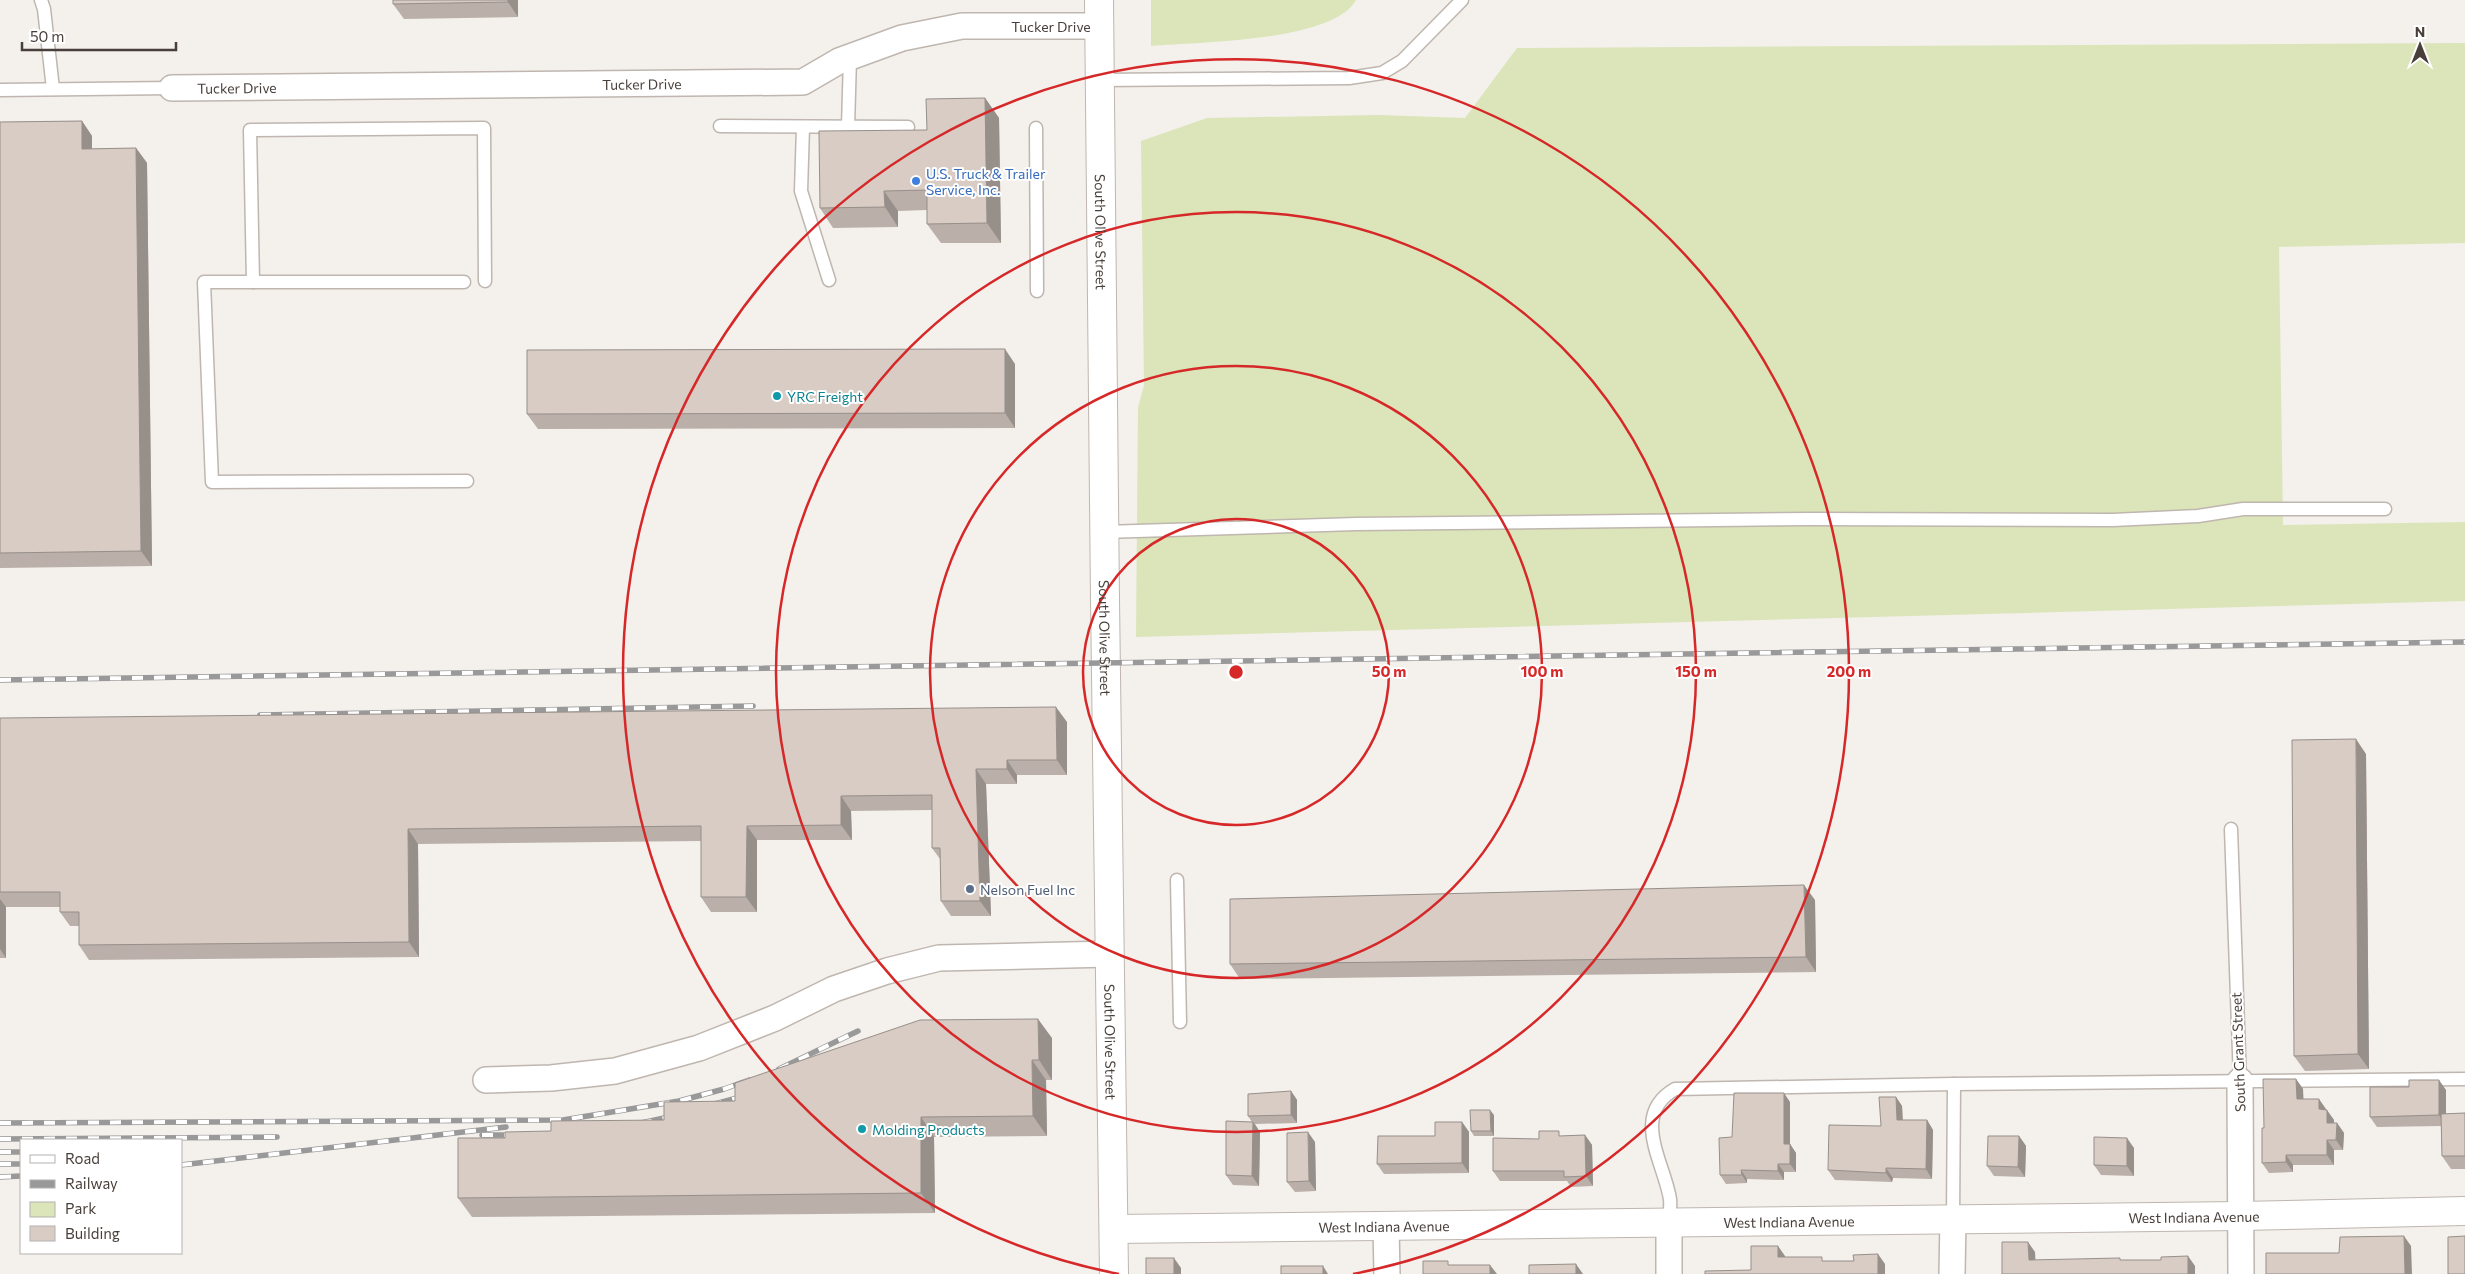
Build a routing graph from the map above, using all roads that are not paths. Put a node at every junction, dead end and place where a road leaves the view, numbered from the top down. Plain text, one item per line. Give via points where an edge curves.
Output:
1 (41, 0) edge
2 (1462, 0) edge
3 (1100, 13) edge
4 (850, 57) junction
5 (1101, 80) junction
6 (172, 88) joint
7 (53, 89) junction
8 (0, 90) edge
9 (720, 126) dead end
10 (803, 127) junction
11 (848, 127) junction
12 (908, 127) dead end
13 (1036, 128) dead end
14 (829, 280) dead end
15 (485, 281) dead end
16 (253, 282) junction
17 (464, 282) dead end
18 (1037, 291) dead end
19 (467, 481) dead end
20 (2385, 509) dead end
21 (1104, 532) junction
22 (2231, 829) dead end
23 (1177, 880) dead end
24 (1110, 954) junction
25 (1180, 1022) dead end
26 (2465, 1079) edge
27 (486, 1080) dead end
28 (2240, 1080) junction
29 (1954, 1084) junction
30 (2465, 1211) edge
31 (2240, 1216) junction
32 (1953, 1219) junction
33 (1669, 1223) junction
34 (1386, 1227) junction
35 (1114, 1229) junction
36 (1114, 1274) edge
37 (1387, 1274) edge
38 (1669, 1274) edge
39 (1952, 1274) edge
40 (2241, 1274) edge

1 - 7 lane
2 - 5 lane via 1402,61 1382,73 1349,78
3 - 4 street, Tucker Drive via 962,26 902,38
3 - 5 street, South Olive Street
4 - 6 street, Tucker Drive via 802,82
4 - 11 lane
5 - 21 street, South Olive Street
6 - 7 lane
7 - 8 lane
9 - 10 lane
10 - 11 lane
10 - 14 lane via 802,191
11 - 12 lane
13 - 18 lane
15 - 16 lane via 484,128 250,130
16 - 17 lane
16 - 19 lane via 204,282 212,482
20 - 21 lane via 2243,509 2198,516 2113,520 1810,519 1356,524
21 - 24 street, South Olive Street
22 - 28 lane, South Grant Street
23 - 25 lane
24 - 27 street via 939,958 834,989 776,1018 699,1048 615,1071 551,1078
24 - 35 street, South Olive Street
26 - 28 lane
28 - 29 lane
28 - 31 street, South Grant Street
29 - 32 lane
29 - 33 lane via 1675,1089 1662,1096 1652,1118 1654,1146 1670,1200
30 - 31 street, West Indiana Avenue
31 - 32 street, West Indiana Avenue
31 - 40 street, South Grant Street
32 - 33 street, West Indiana Avenue
32 - 39 street
33 - 34 street, West Indiana Avenue
33 - 38 street
34 - 35 street, West Indiana Avenue
34 - 37 street
35 - 36 street, South Olive Street

